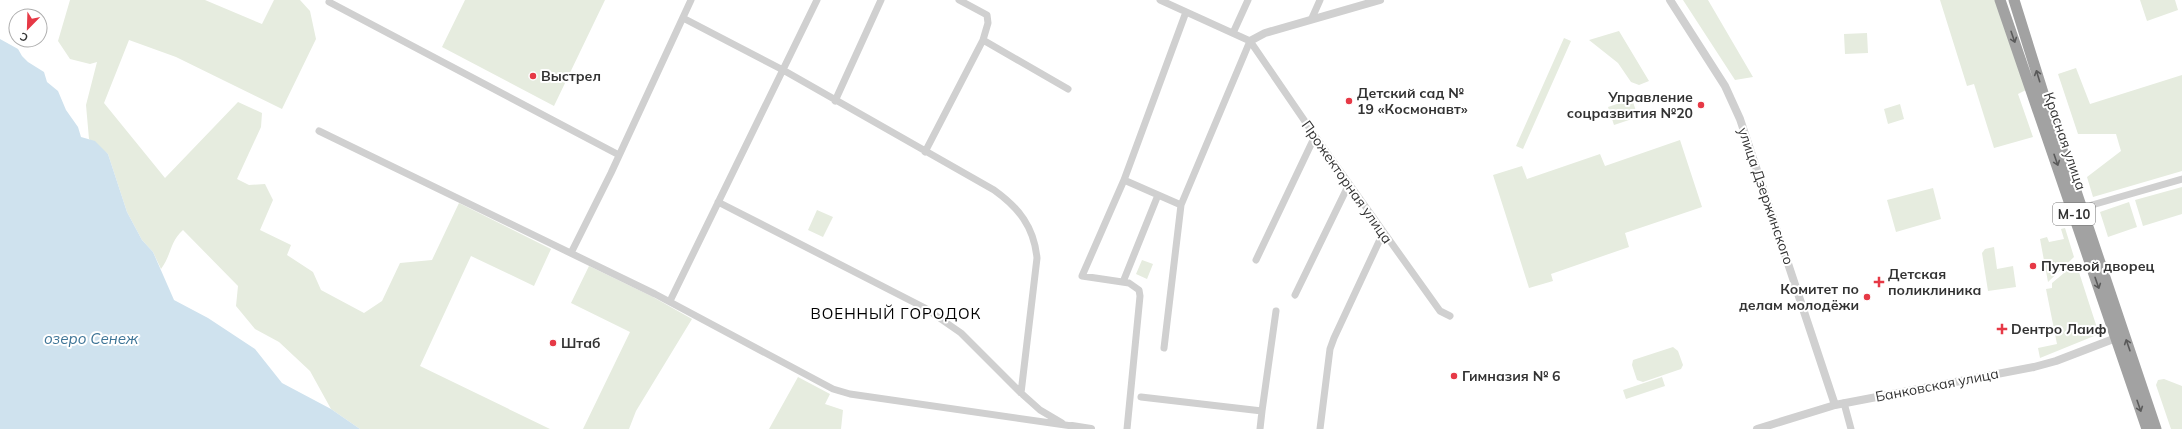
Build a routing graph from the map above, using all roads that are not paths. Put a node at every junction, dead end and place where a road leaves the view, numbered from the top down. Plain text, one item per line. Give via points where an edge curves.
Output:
1 (691, 0) edge
2 (817, 0) edge
3 (881, 0) edge
4 (959, 0) edge
5 (1160, 0) edge
6 (1248, 0) edge
7 (1320, 0) edge
8 (1380, 0) edge
9 (1670, 0) edge
10 (2000, 0) edge
11 (2014, 0) edge
12 (329, 2) dead end
13 (1186, 12) junction
14 (683, 18) junction
15 (1312, 18) junction
16 (1233, 33) junction
17 (983, 40) junction
18 (1250, 41) junction
19 (782, 70) junction
20 (1068, 89) dead end
21 (835, 101) junction
22 (319, 131) dead end
23 (1315, 136) junction
24 (925, 152) junction
25 (619, 155) junction
26 (2182, 179) edge
27 (1124, 180) junction
28 (1349, 184) junction
29 (1158, 195) junction
30 (718, 202) junction
31 (1181, 204) junction
32 (2092, 205) dead end
33 (1383, 233) junction
34 (571, 253) junction
35 (1256, 260) dead end
36 (1123, 282) junction
37 (1295, 295) dead end
38 (670, 302) junction
39 (1276, 311) dead end
40 (1450, 316) dead end
41 (2116, 338) junction
42 (1164, 348) dead end
43 (1021, 394) junction
44 (1141, 397) dead end
45 (1844, 403) junction
46 (1835, 405) junction
47 (1262, 411) junction
48 (1070, 427) edge
49 (1091, 429) edge
50 (1127, 429) edge
51 (1260, 429) edge
52 (1320, 429) edge
53 (1757, 429) edge
54 (1851, 429) edge
55 (2147, 429) edge
56 (2156, 429) edge

1 - 14 street
2 - 19 street
3 - 21 street
4 - 17 street via 987,15 988,23
5 - 13 street
6 - 16 street
7 - 15 street
8 - 15 street
9 - 46 street, улица Дзержинского via 1721,79 1740,119
10 -> 41 highway, Красная улица / М-10
56 -> 11 highway, Красная улица / М-10
12 - 25 street
13 - 16 street
13 - 27 street
14 - 19 street
14 - 25 street
15 - 18 street via 1265,33
16 - 18 street
17 - 20 street
17 - 24 street
18 - 23 street, Прожекторная улица
18 - 31 street
19 - 21 street
19 - 30 street
21 - 24 street
22 - 34 street
23 - 28 street, Прожекторная улица
23 - 35 street
24 - 43 street via 994,190 1018,211 1029,226 1037,258
25 - 34 street
26 - 32 street
27 - 29 street
27 - 36 street via 1082,276
28 - 33 street, Прожекторная улица
28 - 37 street
29 - 31 street
29 - 36 street
30 - 38 street
30 - 43 street via 925,308 961,333
31 - 42 street
33 - 40 street, Прожекторная улица via 1440,311
33 - 52 street via 1330,349
34 - 38 street
36 - 50 street via 1134,285 1140,296
38 - 48 street via 844,393
39 - 47 street
41 - 45 street, Банковская улица via 2034,367
41 -> 55 highway, Красная улица / М-10
43 - 48 street via 1040,410
44 - 47 street
45 - 46 street, Банковская улица
45 - 54 street
46 - 53 street, Банковская улица
47 - 51 street
48 - 49 street

